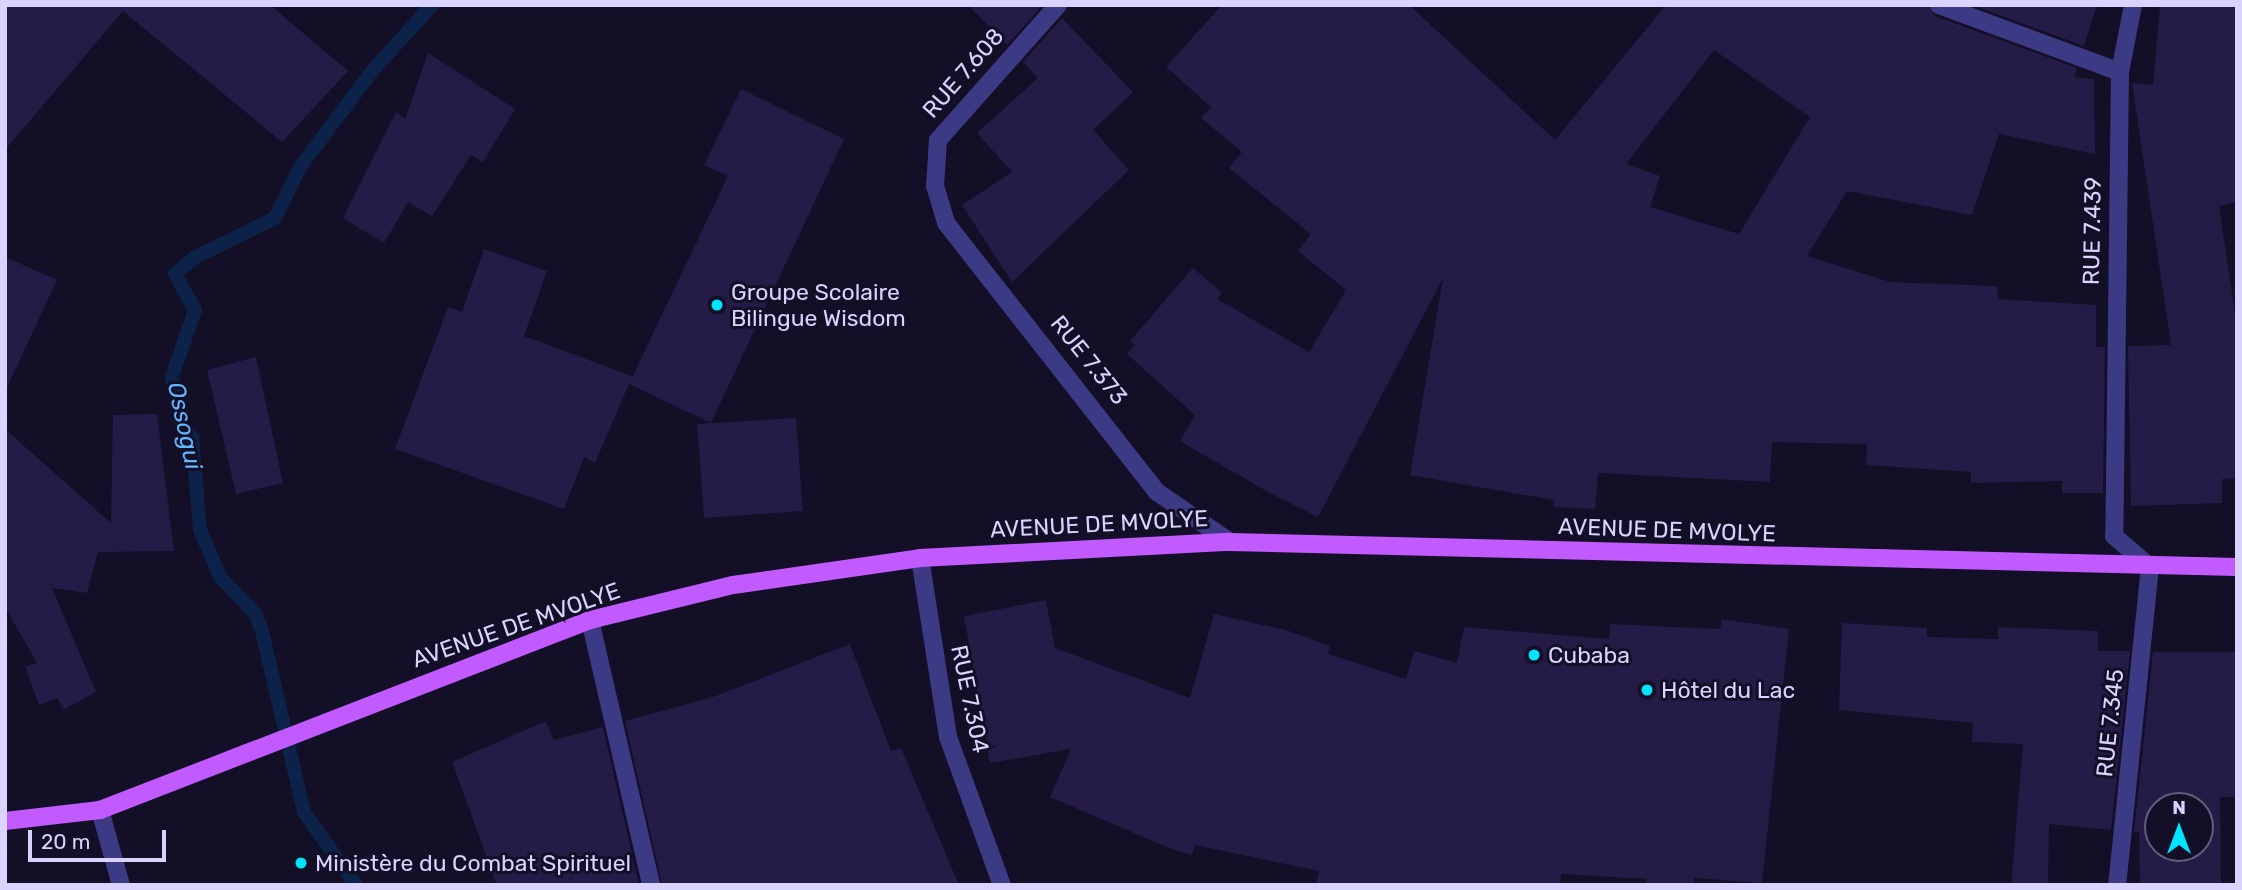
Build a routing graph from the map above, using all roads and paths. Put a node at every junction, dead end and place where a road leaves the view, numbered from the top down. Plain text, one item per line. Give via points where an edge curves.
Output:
1 (1058, 5) edge
2 (1939, 5) edge
3 (2133, 5) edge
4 (2120, 72) junction
5 (934, 186) joint
6 (1230, 542) junction
7 (920, 558) junction
8 (2150, 567) junction
9 (2237, 567) edge
10 (590, 620) junction
11 (100, 810) junction
12 (5, 821) edge
13 (121, 885) edge
14 (652, 885) edge
15 (1002, 885) edge
16 (2117, 885) edge

1 - 5 street, RUE 7.608 via 938,140
2 - 4 street
3 - 4 street, RUE 7.439
4 - 8 street, RUE 7.439 via 2115,536
5 - 6 street, RUE 7.373 via 946,223 1157,492
6 - 7 main road, AVENUE DE MVOLYE
6 - 8 main road, AVENUE DE MVOLYE
7 - 10 main road, AVENUE DE MVOLYE via 733,585
7 - 15 street, RUE 7.304 via 948,737
8 - 9 main road, AVENUE DE MVOLYE
8 - 16 street, RUE 7.345
10 - 11 main road, AVENUE DE MVOLYE via 228,756
10 - 14 street
11 - 12 main road, AVENUE DE MVOLYE
11 - 13 street

